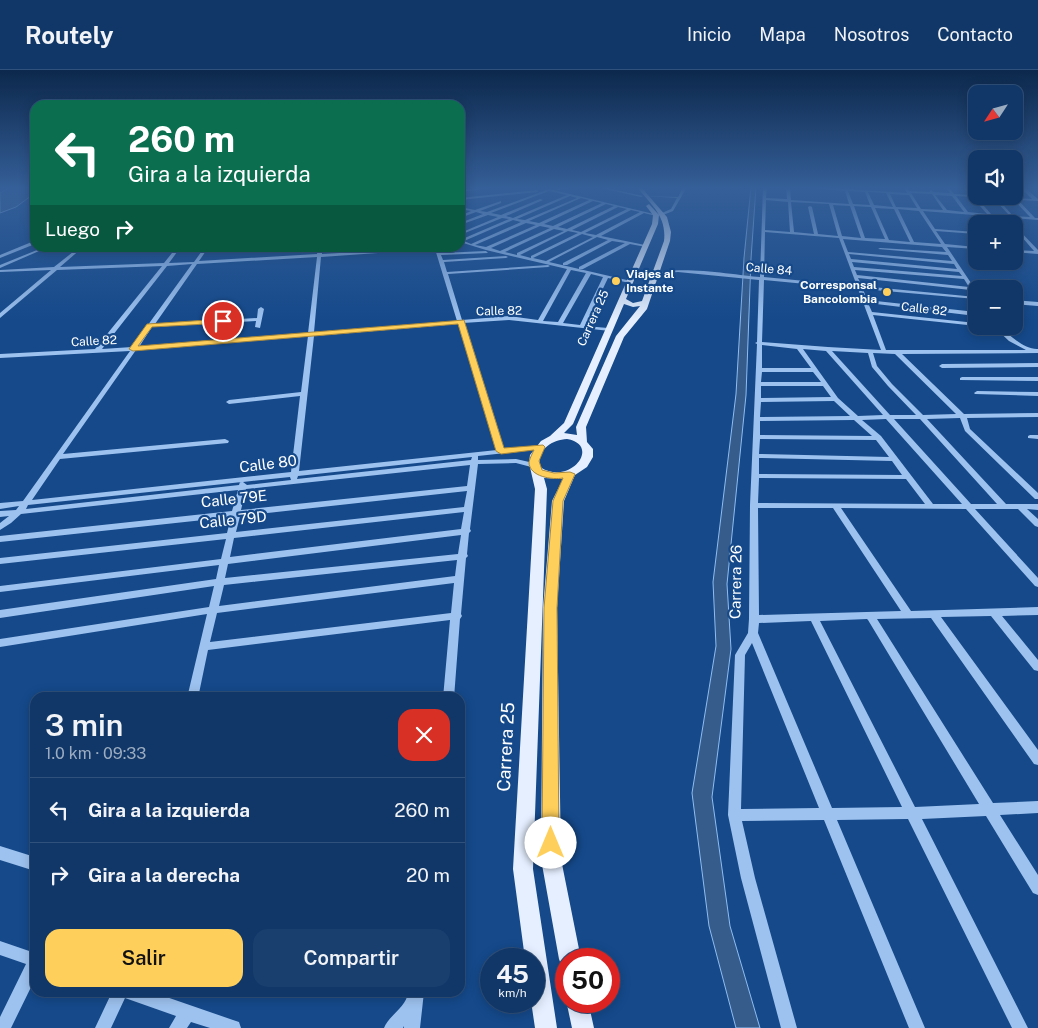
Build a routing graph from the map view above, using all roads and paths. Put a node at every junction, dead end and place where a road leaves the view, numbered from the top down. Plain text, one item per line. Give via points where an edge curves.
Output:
1 (763, 231) edge
2 (482, 232) edge
3 (503, 232) edge
4 (523, 232) edge
5 (545, 232) edge
6 (565, 232) edge
7 (576, 232) edge
8 (605, 232) edge
9 (651, 232) edge
10 (667, 232) edge
11 (773, 232) edge
12 (815, 232) edge
13 (839, 232) edge
14 (861, 232) edge
15 (883, 232) edge
16 (907, 232) edge
17 (935, 232) edge
18 (582, 233) junction
19 (792, 233) joint
20 (816, 235) junction
21 (597, 236) junction
22 (840, 236) junction
23 (1023, 236) edge
24 (661, 238) junction
25 (863, 238) junction
26 (465, 239) edge
27 (612, 239) junction
28 (887, 240) junction
29 (465, 243) edge
30 (629, 243) junction
31 (646, 243) junction
32 (913, 243) junction
33 (30, 244) edge
34 (472, 245) junction
35 (944, 245) junction
36 (465, 246) edge
37 (968, 247) edge
38 (487, 248) junction
39 (880, 249) dead end
40 (465, 250) edge
41 (35, 252) edge
42 (75, 252) edge
43 (175, 252) edge
44 (203, 252) edge
45 (319, 252) edge
46 (378, 252) edge
47 (439, 252) edge
48 (500, 252) junction
49 (1023, 252) edge
50 (847, 253) junction
51 (1038, 253) edge
52 (950, 254) junction
53 (319, 255) junction
54 (518, 255) junction
55 (0, 257) edge
56 (533, 257) junction
57 (548, 260) junction
58 (850, 260) junction
59 (538, 261) junction
60 (195, 263) junction
61 (660, 263) junction
62 (956, 263) junction
63 (165, 264) junction
64 (565, 264) junction
65 (558, 266) junction
66 (0, 267) edge
67 (444, 267) junction
68 (570, 268) junction
69 (581, 268) junction
70 (853, 268) junction
71 (54, 269) junction
72 (0, 271) edge
73 (678, 271) junction
74 (961, 271) junction
75 (589, 273) junction
76 (656, 275) junction
77 (856, 276) junction
78 (606, 277) junction
79 (966, 278) junction
80 (763, 279) junction
81 (629, 281) junction
82 (968, 281) edge
83 (860, 288) junction
84 (968, 290) edge
85 (968, 297) edge
86 (622, 299) junction
87 (865, 301) junction
88 (646, 302) junction
89 (1023, 303) edge
90 (1038, 304) edge
91 (261, 309) dead end
92 (870, 313) junction
93 (968, 313) edge
94 (0, 316) edge
95 (259, 319) junction
96 (461, 322) junction
97 (540, 322) junction
98 (560, 324) junction
99 (968, 324) edge
100 (150, 326) junction
101 (258, 327) dead end
102 (582, 327) junction
103 (608, 330) junction
104 (311, 334) junction
105 (1006, 335) edge
106 (758, 343) junction
107 (799, 348) junction
108 (133, 349) junction
109 (97, 350) junction
110 (828, 350) junction
111 (870, 351) junction
112 (884, 351) junction
113 (896, 351) junction
114 (1036, 351) edge
115 (0, 356) edge
116 (1038, 365) edge
117 (942, 366) dead end
118 (759, 370) junction
119 (814, 370) junction
120 (962, 379) dead end
121 (1038, 379) edge
122 (758, 384) junction
123 (825, 384) junction
124 (977, 393) dead end
125 (304, 394) junction
126 (1038, 394) edge
127 (836, 399) junction
128 (758, 400) junction
129 (228, 402) dead end
130 (1038, 415) edge
131 (962, 417) junction
132 (889, 418) junction
133 (922, 418) junction
134 (758, 419) junction
135 (857, 419) junction
136 (757, 437) junction
137 (554, 438) junction
138 (878, 438) junction
139 (225, 441) dead end
140 (582, 441) junction
141 (540, 447) junction
142 (501, 451) junction
143 (756, 456) junction
144 (57, 457) junction
145 (475, 458) junction
146 (893, 459) junction
147 (535, 467) junction
148 (570, 474) junction
149 (756, 476) junction
150 (294, 477) junction
151 (908, 477) junction
152 (243, 484) junction
153 (472, 488) junction
154 (1038, 497) edge
155 (27, 503) junction
156 (754, 505) junction
157 (930, 505) junction
158 (0, 506) edge
159 (967, 506) junction
160 (1003, 506) junction
161 (836, 507) junction
162 (1020, 507) junction
163 (1038, 507) edge
164 (469, 508) junction
165 (20, 512) junction
166 (236, 513) junction
167 (0, 514) edge
168 (1038, 524) edge
169 (0, 527) edge
170 (467, 531) junction
171 (231, 534) junction
172 (0, 539) edge
173 (464, 556) junction
174 (225, 560) junction
175 (0, 561) edge
176 (460, 580) junction
177 (220, 582) junction
178 (1038, 584) edge
179 (0, 589) edge
180 (212, 610) junction
181 (1038, 612) edge
182 (994, 613) junction
183 (0, 614) edge
184 (909, 615) junction
185 (934, 615) junction
186 (458, 616) junction
187 (871, 617) junction
188 (814, 618) junction
189 (754, 619) junction
190 (753, 633) junction
191 (0, 643) edge
192 (204, 647) junction
193 (1038, 667) edge
194 (193, 692) edge
195 (449, 692) edge
196 (1038, 760) edge
197 (1038, 807) edge
198 (991, 810) junction
199 (829, 813) junction
200 (913, 813) junction
201 (734, 815) junction
202 (0, 853) edge
203 (30, 862) edge
204 (1038, 888) edge
205 (0, 948) edge
206 (568, 948) edge
207 (30, 960) edge
208 (30, 972) edge
209 (118, 997) edge
210 (142, 997) edge
211 (415, 998) edge
212 (188, 1013) junction
213 (580, 1013) edge
214 (3, 1028) edge
215 (103, 1028) edge
216 (177, 1028) edge
217 (233, 1028) edge
218 (392, 1028) edge
219 (412, 1028) edge
220 (546, 1028) edge
221 (582, 1028) edge
222 (789, 1028) edge
223 (917, 1028) edge
224 (1020, 1028) edge

1 - 80 street, Carrera 26
2 - 26 street
3 - 34 street
4 - 38 street
5 - 48 street
6 - 54 street
7 - 18 street
8 - 21 street
9 - 31 main road, Carrera 25
10 - 24 main road
11 - 19 street
12 - 20 street
13 - 22 street
14 - 25 street
15 - 28 street
16 - 32 street
17 - 35 street
18 - 21 street
18 - 56 street
19 - 20 street
20 - 22 street
21 - 27 street
21 - 57 street
22 - 25 street
22 - 50 street
23 - 51 street
24 - 31 main road
24 - 61 main road
25 - 28 street
27 - 30 street
27 - 64 street
28 - 32 street
29 - 34 street
30 - 31 street
30 - 69 street
31 - 81 main road, Carrera 25
32 - 35 street
33 - 55 street
34 - 36 street
34 - 38 street
35 - 37 street
35 - 52 street
38 - 48 street
38 - 48 street
39 - 52 street
40 - 48 street
41 - 66 street
42 - 71 street
43 - 63 street
44 - 60 street
45 - 53 street
46 - 53 street
47 - 67 street
48 - 54 street
49 - 51 street
50 - 58 street
50 - 62 street
52 - 62 street
53 - 60 street
53 - 104 street
54 - 56 street
54 - 59 street
54 - 67 street
56 - 57 street
57 - 64 street
58 - 70 street
58 - 74 street
59 - 65 street
59 - 67 street
60 - 63 street
60 - 100 street
61 - 73 street, Calle 84
61 - 76 main road
62 - 74 street
63 - 71 street
63 - 109 street
64 - 69 street
65 - 67 street
65 - 68 street
67 - 96 street
68 - 75 street
68 - 97 street
69 - 81 street
70 - 77 street
70 - 79 street
71 - 72 street
71 - 94 street
73 - 76 street, Calle 84
73 - 80 street, Calle 84
74 - 79 street
75 - 78 street
75 - 98 street
76 - 88 main road
77 - 83 street
77 - 84 street
78 - 81 street
78 - 102 street
79 - 82 street
80 - 83 street, Calle 84
80 - 106 street, Carrera 26
81 - 86 main road, Carrera 25
83 - 85 street, Calle 84
83 - 87 street
86 - 88 main road via 630,304
86 - 103 main road, Carrera 25
87 - 92 street
87 - 93 street
88 - 140 main road via 641,313 620,336 581,427
89 - 90 street
91 - 95 street
92 - 99 street, Calle 82
92 - 112 street
95 - 100 street
95 - 101 street
96 - 97 street, Calle 82 via 509,318
96 - 104 street, Calle 82
96 - 142 street
97 - 98 street, Calle 82
98 - 102 street, Calle 82
100 - 108 street
102 - 103 street, Calle 82
103 - 137 main road, Carrera 25 via 568,424
104 - 108 street, Calle 82
104 - 125 street
105 - 114 street
106 - 107 street
106 - 118 street, Carrera 26
107 - 110 street
107 - 119 street
108 - 109 street, Calle 82
108 - 144 street
109 - 115 street, Calle 82
110 - 111 street
110 - 132 street
111 - 112 street
111 - 133 street via 874,366
112 - 113 street
113 - 114 street
113 - 131 street
116 - 117 street
118 - 119 street
118 - 122 street, Carrera 26
119 - 123 street
120 - 121 street
122 - 123 street
122 - 128 street, Carrera 26
123 - 127 street
124 - 126 street
125 - 129 street
125 - 150 street
127 - 128 street
127 - 135 street
128 - 134 street, Carrera 26
130 - 131 street
131 - 133 street
131 - 154 street via 967,430
132 - 133 street
132 - 135 street
132 - 159 street
133 - 160 street
134 - 135 street
134 - 136 street, Carrera 26
135 - 138 street
136 - 138 street
136 - 143 street, Carrera 26
137 - 140 main road via 568,436
137 - 141 main road
138 - 146 street
139 - 144 street
140 - 148 main road via 587,450 586,460 580,469
141 - 142 street, Calle 80
141 - 147 main road via 535,455
142 - 145 street, Calle 80
143 - 146 street
143 - 149 street, Carrera 26
144 - 155 street
145 - 147 street, Calle 80 via 516,461
145 - 150 street, Calle 80
145 - 153 street
146 - 151 street
147 - 148 main road via 549,476
147 - 220 main road, Carrera 25 via 541,488 523,869
148 - 206 main road via 558,501 550,608 551,859
149 - 151 street
149 - 156 street, Carrera 26
150 - 152 street, Calle 80
151 - 157 street
152 - 155 street, Calle 80
152 - 165 street, Calle 80
152 - 166 street
153 - 164 street
153 - 166 street, Calle 79E
155 - 158 street, Calle 80
155 - 165 street
156 - 161 street
156 - 189 street, Carrera 26
157 - 159 street
157 - 161 street
159 - 160 street
159 - 178 street
160 - 162 street
161 - 184 street
162 - 163 street
162 - 168 street
164 - 170 street
164 - 171 street, Calle 79D
165 - 167 street, Calle 80
165 - 169 street
166 - 171 street
166 - 172 street, Calle 79E
170 - 173 street
170 - 174 street
171 - 174 street
171 - 175 street, Calle 79D
173 - 176 street
173 - 177 street
174 - 177 street
174 - 179 street
176 - 180 street
176 - 186 street
177 - 180 street
177 - 183 street
180 - 191 street
180 - 192 street
181 - 182 street
182 - 185 street
182 - 193 street
184 - 185 street
184 - 187 street
185 - 196 street
186 - 192 street
186 - 195 street
187 - 188 street
187 - 198 street
188 - 189 street
188 - 200 street
189 - 190 street, Carrera 26
190 - 199 street
190 - 201 street, Carrera 26 via 740,655
192 - 194 street
197 - 198 street
198 - 200 street
198 - 204 street
199 - 200 street
199 - 201 street
199 - 223 street
200 - 224 street
201 - 222 street, Carrera 26
202 - 203 street
205 - 207 street
208 - 214 street
209 - 215 street
210 - 212 street
211 - 218 street
211 - 219 street
212 - 216 street
212 - 217 street
213 - 221 main road

